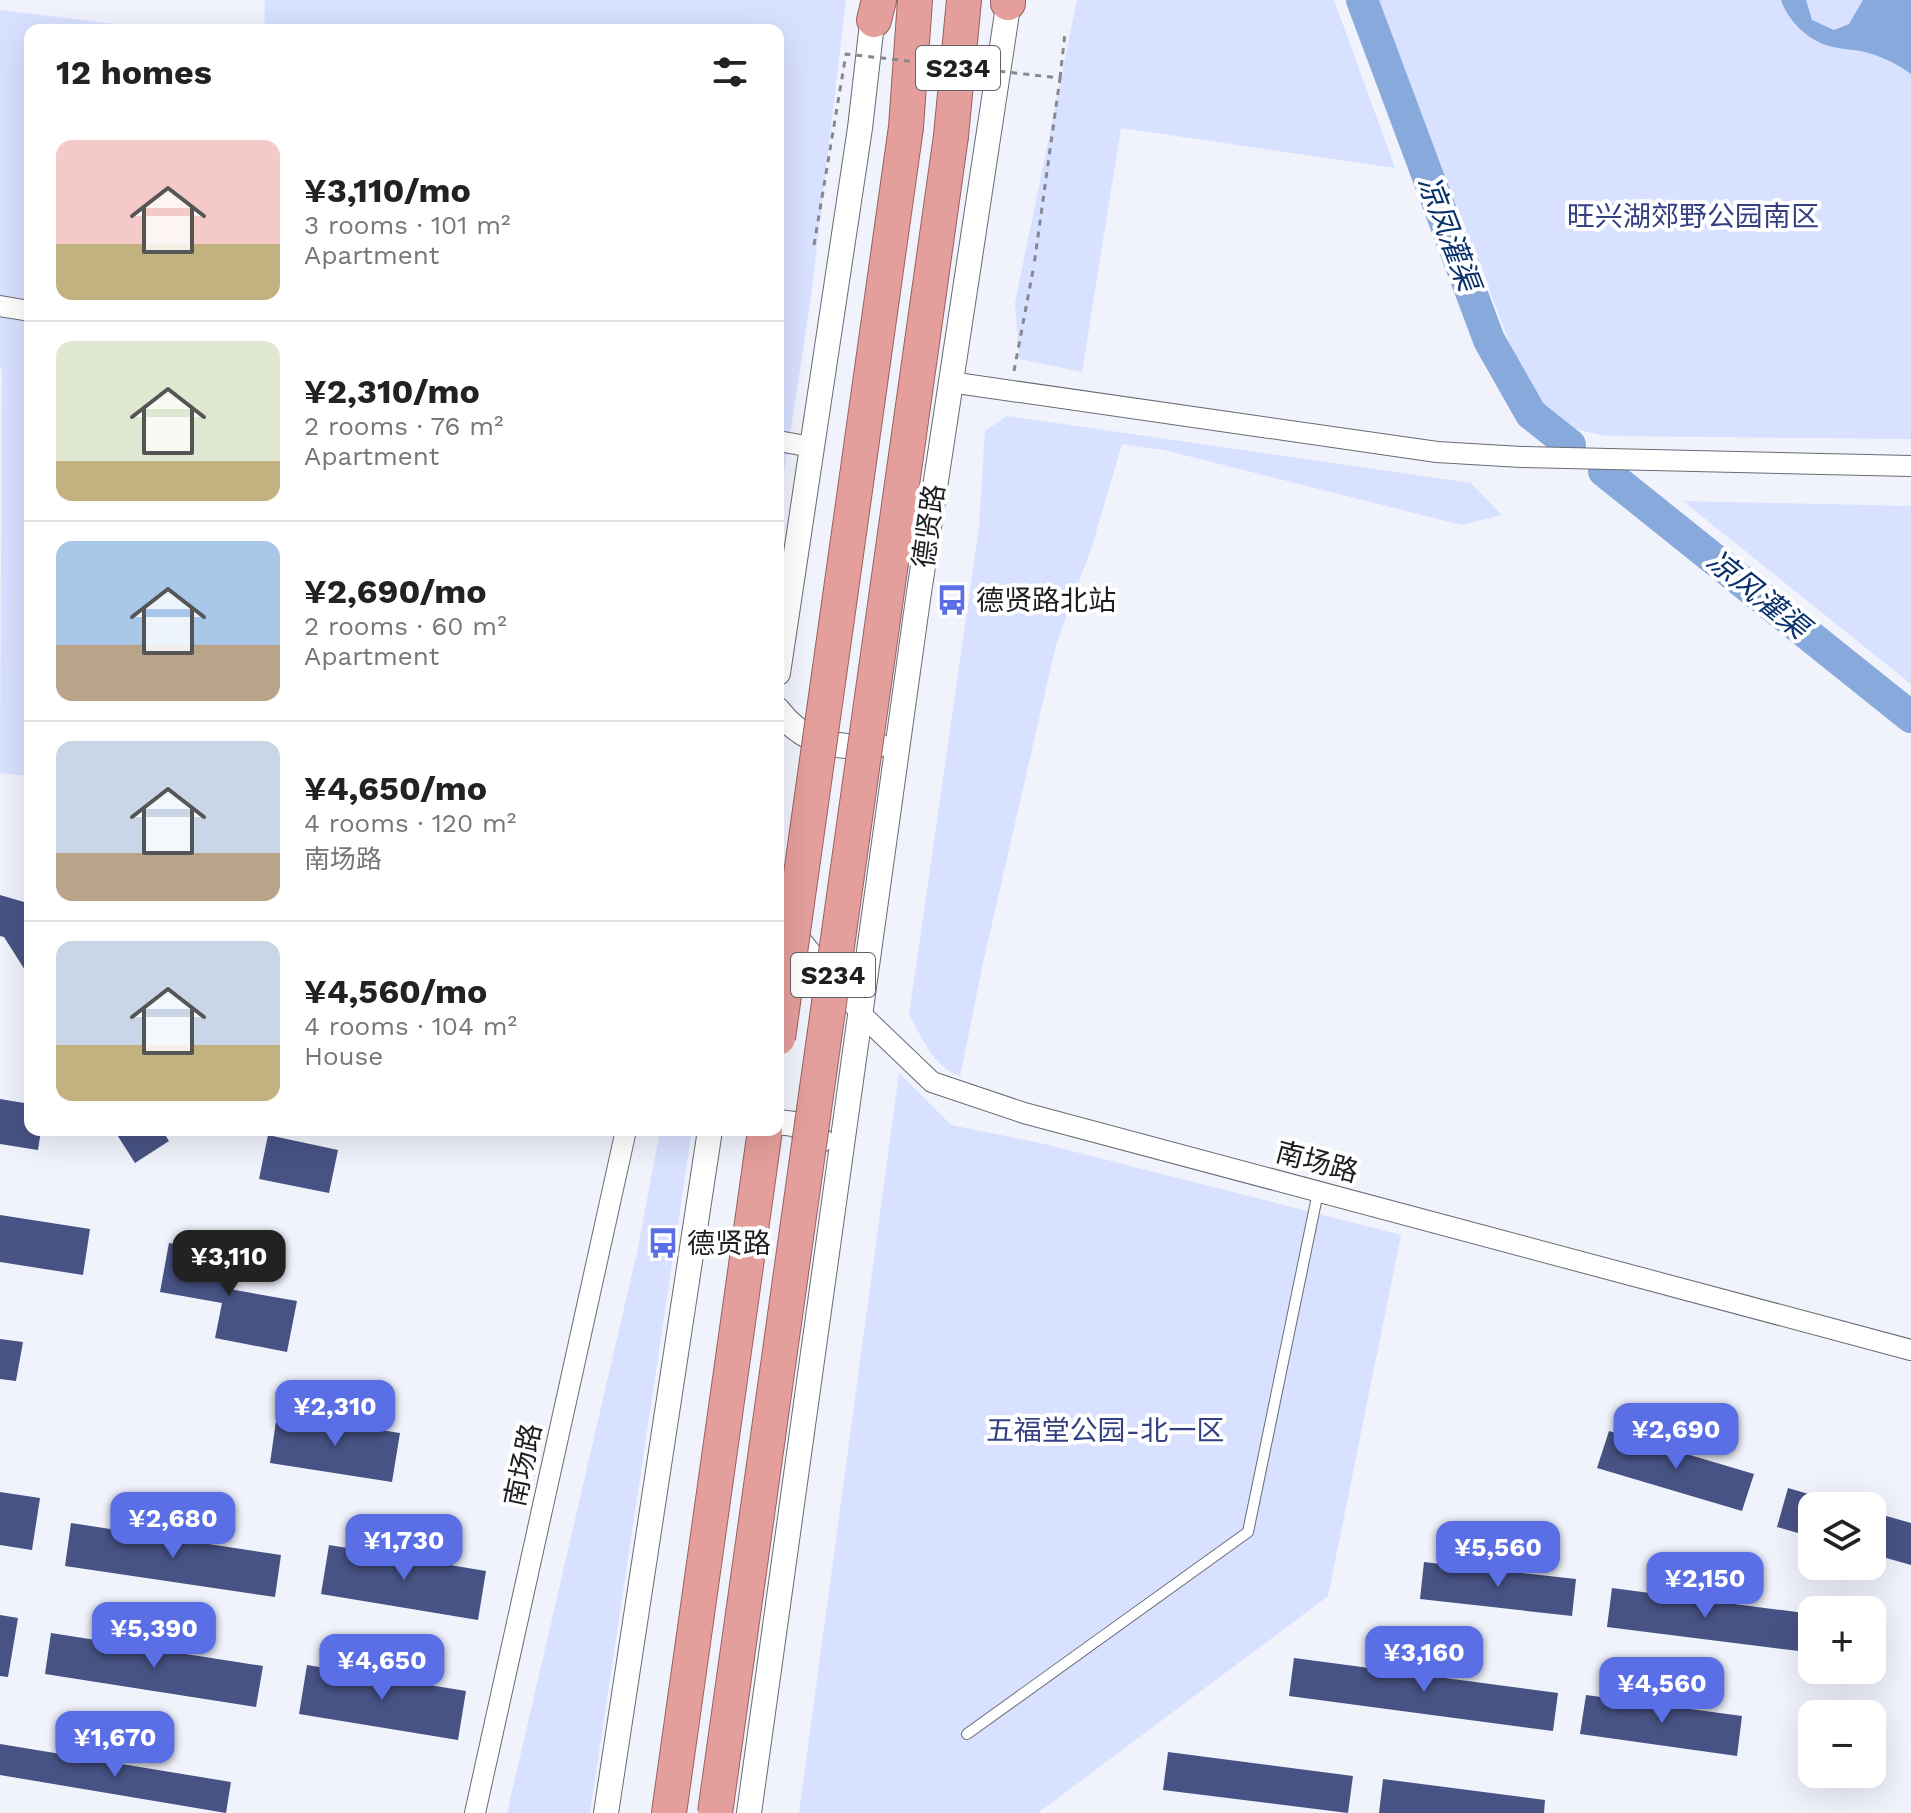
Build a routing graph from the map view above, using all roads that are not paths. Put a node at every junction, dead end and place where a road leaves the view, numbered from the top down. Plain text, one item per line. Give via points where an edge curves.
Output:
1 (915, 0) edge
2 (964, 0) edge
3 (1008, 1) edge
4 (876, 7) edge
5 (0, 306) edge
6 (24, 310) edge
7 (950, 382) junction
8 (784, 442) edge
9 (812, 447) junction
10 (1911, 466) edge
11 (784, 633) edge
12 (784, 718) edge
13 (900, 730) junction
14 (784, 919) edge
15 (784, 995) edge
16 (862, 1015) junction
17 (784, 1123) edge
18 (625, 1136) edge
19 (764, 1136) edge
20 (709, 1139) edge
21 (840, 1169) junction
22 (1318, 1192) junction
23 (1911, 1350) edge
24 (967, 1734) dead end
25 (475, 1813) edge
26 (606, 1813) edge
27 (669, 1813) edge
28 (715, 1813) edge
29 (749, 1813) edge

1 - 15 highway, S234, bridge via 906,127
2 - 28 highway, 德贤路 / S234, bridge via 951,136
3 - 7 street, 德贤路
4 - 9 street
5 - 6 street
7 - 10 street via 1437,452
7 - 13 street, 德贤路
8 - 9 street
9 - 11 street
12 - 13 street via 793,729 830,745 872,748
13 - 16 street, 德贤路
14 - 16 street, 南场路
16 - 21 street, 德贤路
16 - 22 street, 南场路 via 932,1082 1024,1113
17 - 21 street via 822,1141
18 - 25 street, 南场路
19 - 27 highway
20 - 26 street
21 - 29 street, 德贤路
22 - 23 street, 南场路
22 - 24 lane via 1248,1532

